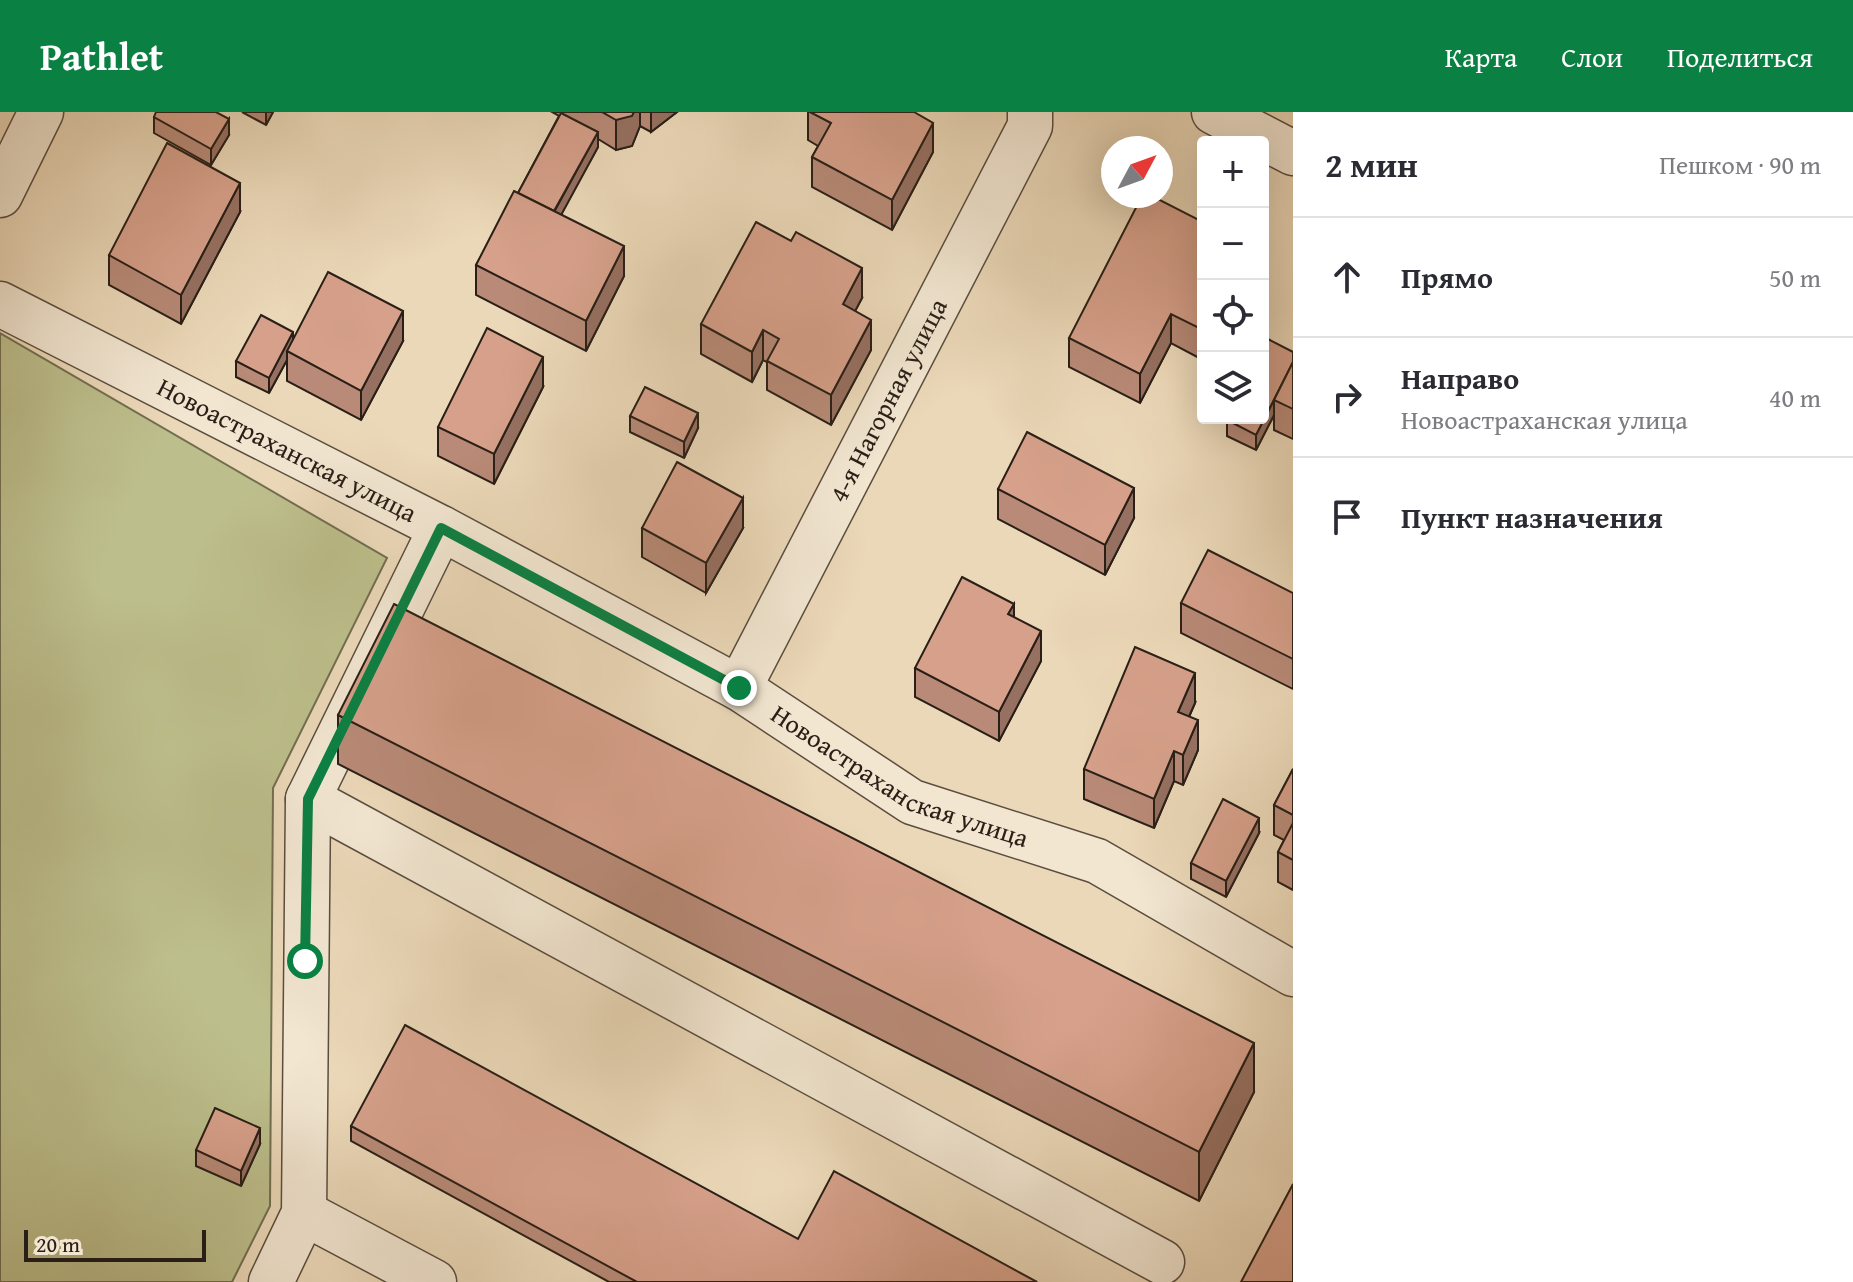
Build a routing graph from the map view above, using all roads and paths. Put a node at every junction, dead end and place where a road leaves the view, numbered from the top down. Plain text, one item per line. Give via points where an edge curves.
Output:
1 (41, 112) edge
2 (1030, 112) edge
3 (1214, 112) edge
4 (1293, 153) edge
5 (0, 195) edge
6 (0, 304) edge
7 (441, 528) junction
8 (739, 688) junction
9 (308, 799) junction
10 (1293, 974) edge
11 (304, 1213) junction
12 (1162, 1262) dead end
13 (271, 1282) edge
14 (434, 1282) edge

1 - 5 street
2 - 8 street, 4-я Нагорная улица via 1030,126
3 - 4 street
6 - 7 street, Новоастраханская улица
7 - 8 street, Новоастраханская улица
7 - 9 street
8 - 10 street, Новоастраханская улица via 912,802 1097,861
9 - 11 street
9 - 12 street
11 - 13 street
11 - 14 street

